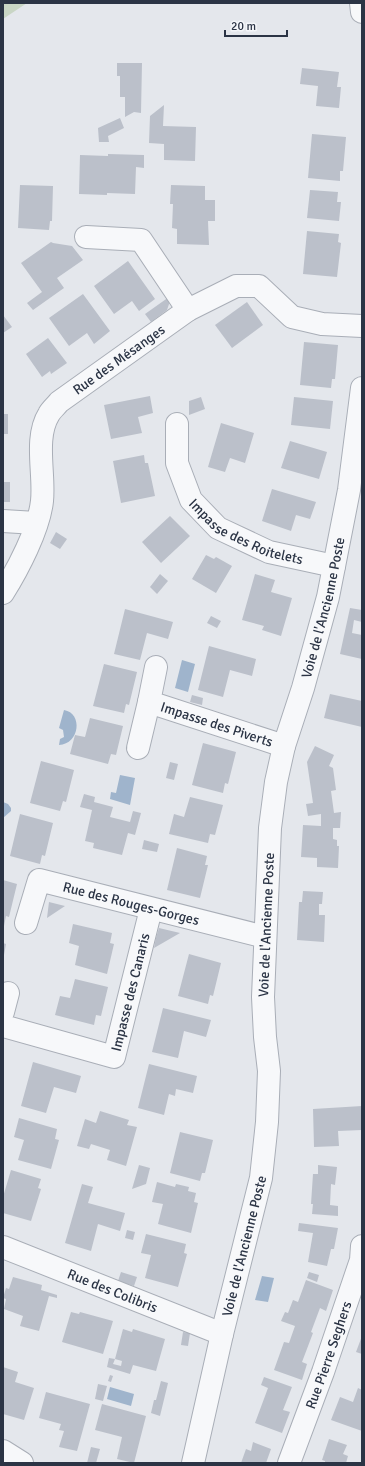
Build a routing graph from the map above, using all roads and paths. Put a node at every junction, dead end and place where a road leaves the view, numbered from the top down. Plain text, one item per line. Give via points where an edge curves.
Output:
1 (361, 3) edge
2 (362, 12) edge
3 (86, 237) dead end
4 (188, 310) junction
5 (362, 326) edge
6 (362, 388) edge
7 (177, 424) dead end
8 (359, 434) edge
9 (3, 521) edge
10 (36, 523) junction
11 (334, 566) junction
12 (3, 593) edge
13 (156, 667) dead end
14 (148, 702) junction
15 (284, 746) junction
16 (138, 748) dead end
17 (151, 908) junction
18 (26, 923) dead end
19 (265, 937) junction
20 (3, 1026) edge
21 (362, 1246) edge
22 (3, 1247) edge
23 (222, 1334) junction
24 (3, 1451) edge
25 (22, 1463) edge
26 (192, 1463) edge
27 (289, 1463) edge

1 - 2 street
3 - 4 street via 141,240
4 - 5 street, Rue des Mésanges via 236,286 260,286 292,317 322,324
4 - 10 street, Rue des Mésanges via 59,402 49,414 43,428 42,501
6 - 8 street, Voie de l'Ancienne Poste
7 - 11 street, Impasse des Roitelets via 177,463 191,500 218,528 269,552
8 - 11 street, Voie de l'Ancienne Poste
9 - 10 street
10 - 12 street, Rue des Mésanges via 15,574
11 - 15 street, Voie de l'Ancienne Poste via 303,688
13 - 14 street, Impasse des Piverts
14 - 15 street, Impasse des Piverts
14 - 16 street, Impasse des Piverts
15 - 19 street, Voie de l'Ancienne Poste via 270,828
17 - 18 street, Rue des Rouges-Gorges via 39,880
17 - 19 street, Rue des Rouges-Gorges
17 - 20 street, Impasse des Canaris via 114,1057
19 - 23 street, Voie de l'Ancienne Poste via 263,997 269,1071 265,1154
21 - 27 street, Rue Pierre Seghers via 362,1260
22 - 23 street, Rue des Colibris
23 - 26 street, Voie de l'Ancienne Poste
24 - 25 street

